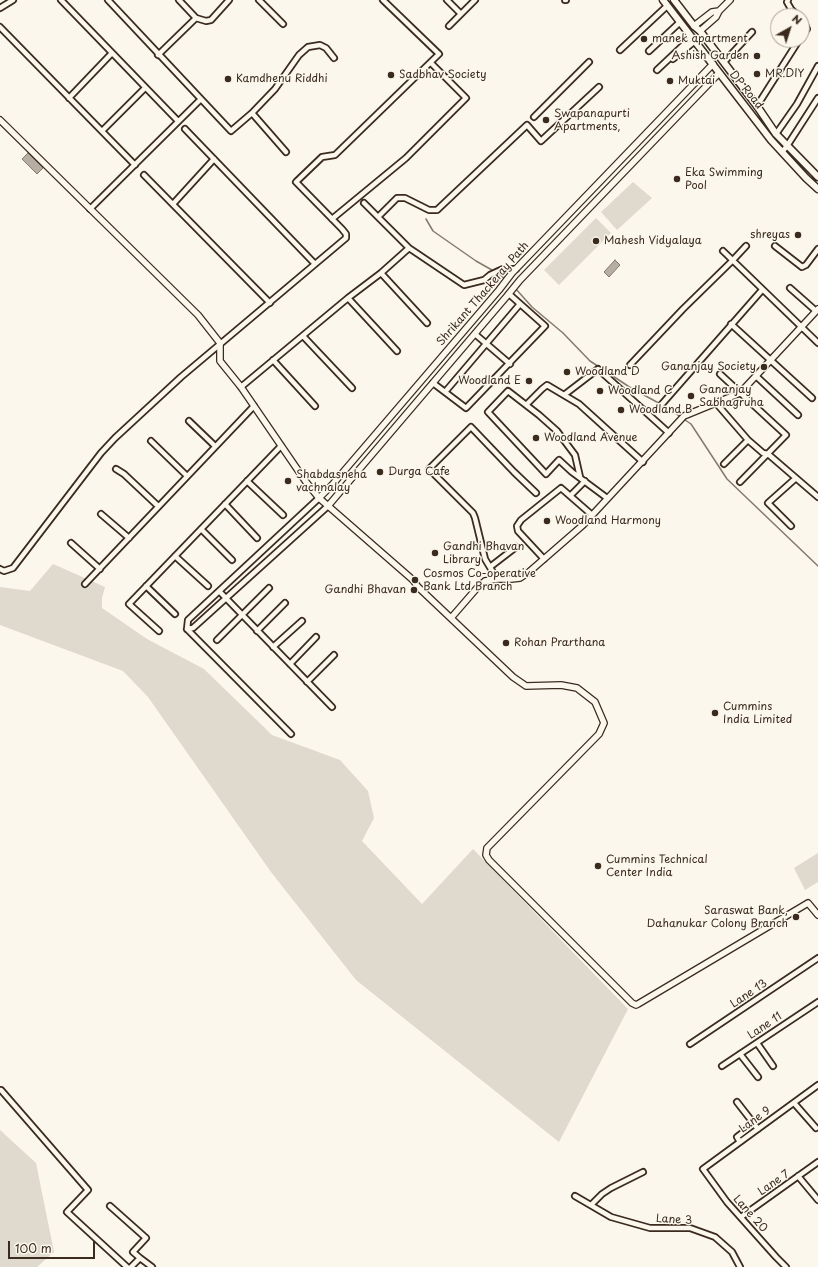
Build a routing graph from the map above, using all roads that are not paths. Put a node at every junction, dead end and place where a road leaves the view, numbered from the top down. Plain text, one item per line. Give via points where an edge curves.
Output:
1 (13, 0) edge
2 (61, 0) edge
3 (108, 0) edge
4 (179, 0) edge
5 (229, 0) edge
6 (259, 0) edge
7 (383, 0) edge
8 (447, 0) edge
9 (475, 0) edge
10 (663, 0) edge
11 (674, 0) edge
12 (730, 0) edge
13 (667, 6) junction
14 (0, 8) edge
15 (719, 11) junction
16 (461, 14) junction
17 (196, 18) junction
18 (679, 23) junction
19 (283, 24) dead end
20 (449, 26) dead end
21 (694, 26) junction
22 (0, 28) edge
23 (700, 31) junction
24 (688, 32) junction
25 (752, 32) dead end
26 (694, 39) junction
27 (794, 48) edge
28 (620, 50) dead end
29 (648, 51) dead end
30 (112, 53) junction
31 (158, 55) junction
32 (334, 58) dead end
33 (589, 62) dead end
34 (670, 62) dead end
35 (723, 62) junction
36 (431, 63) junction
37 (713, 64) junction
38 (818, 66) edge
39 (657, 70) dead end
40 (719, 73) junction
41 (599, 87) dead end
42 (146, 88) junction
43 (69, 98) junction
44 (818, 98) edge
45 (201, 99) junction
46 (757, 106) junction
47 (252, 113) junction
48 (534, 118) dead end
49 (0, 120) edge
50 (178, 121) junction
51 (185, 129) dead end
52 (102, 132) junction
53 (776, 134) junction
54 (787, 146) junction
55 (286, 152) dead end
56 (782, 152) junction
57 (214, 159) junction
58 (135, 165) junction
59 (144, 175) dead end
60 (818, 177) edge
61 (818, 189) edge
62 (364, 203) dead end
63 (173, 204) junction
64 (90, 209) junction
65 (378, 217) junction
66 (332, 219) junction
67 (746, 246) dead end
68 (775, 246) dead end
69 (409, 248) junction
70 (818, 249) edge
71 (723, 251) dead end
72 (733, 260) junction
73 (315, 264) junction
74 (514, 271) junction
75 (381, 273) junction
76 (790, 288) dead end
77 (762, 290) junction
78 (510, 292) junction
79 (348, 298) junction
80 (270, 303) junction
81 (520, 304) junction
82 (817, 310) edge
83 (427, 324) dead end
84 (731, 324) junction
85 (801, 328) junction
86 (475, 334) junction
87 (303, 336) junction
88 (220, 343) junction
89 (818, 343) edge
90 (485, 344) junction
91 (397, 351) dead end
92 (273, 360) junction
93 (770, 360) junction
94 (510, 364) junction
95 (630, 364) dead end
96 (720, 374) dead end
97 (756, 376) junction
98 (433, 383) junction
99 (240, 387) junction
100 (352, 388) dead end
101 (445, 392) junction
102 (740, 393) junction
103 (564, 395) junction
104 (812, 398) dead end
105 (716, 403) junction
106 (662, 404) dead end
107 (526, 405) junction
108 (254, 406) junction
109 (316, 406) dead end
110 (798, 414) dead end
111 (189, 420) dead end
112 (669, 433) junction
113 (748, 440) junction
114 (151, 441) dead end
115 (215, 446) junction
116 (281, 446) junction
117 (768, 454) junction
118 (643, 462) junction
119 (724, 464) dead end
120 (116, 469) dead end
121 (187, 476) junction
122 (580, 477) junction
123 (796, 478) junction
124 (247, 481) junction
125 (585, 482) junction
126 (740, 482) dead end
127 (536, 492) dead end
128 (570, 496) junction
129 (818, 497) edge
130 (319, 498) junction
131 (607, 498) junction
132 (225, 504) junction
133 (158, 506) junction
134 (328, 506) junction
135 (101, 514) dead end
136 (283, 515) dead end
137 (592, 515) junction
138 (791, 526) dead end
139 (201, 529) junction
140 (283, 532) junction
141 (129, 538) junction
142 (257, 538) dead end
143 (291, 539) junction
144 (71, 543) dead end
145 (516, 547) dead end
146 (175, 556) junction
147 (544, 559) junction
148 (232, 560) dead end
149 (490, 567) junction
150 (0, 569) edge
151 (100, 569) junction
152 (497, 579) junction
153 (85, 584) dead end
154 (146, 586) junction
155 (208, 586) dead end
156 (269, 588) dead end
157 (219, 591) junction
158 (225, 598) junction
159 (285, 603) dead end
160 (175, 614) dead end
161 (242, 615) junction
162 (451, 618) junction
163 (302, 621) dead end
164 (187, 629) junction
165 (159, 631) dead end
166 (257, 631) junction
167 (316, 637) dead end
168 (218, 640) dead end
169 (274, 648) junction
170 (334, 655) dead end
171 (290, 664) junction
172 (307, 682) junction
173 (332, 708) dead end
174 (291, 734) dead end
175 (818, 915) edge
176 (818, 958) edge
177 (818, 1002) edge
178 (756, 1042) junction
179 (690, 1044) dead end
180 (740, 1054) junction
181 (722, 1066) dead end
182 (773, 1066) dead end
183 (758, 1078) dead end
184 (818, 1086) edge
185 (0, 1090) edge
186 (737, 1102) dead end
187 (794, 1103) junction
188 (754, 1124) junction
189 (816, 1128) dead end
190 (758, 1129) junction
191 (740, 1142) junction
192 (818, 1162) edge
193 (703, 1169) joint
194 (643, 1172) dead end
195 (798, 1176) junction
196 (575, 1196) dead end
197 (818, 1200) edge
198 (591, 1205) junction
199 (110, 1206) dead end
200 (741, 1217) junction
201 (140, 1258) junction
202 (126, 1267) edge
203 (131, 1267) edge
204 (152, 1267) edge
205 (740, 1267) edge
206 (786, 1267) edge

1 - 14 street
2 - 30 street
3 - 31 street
4 - 17 street
5 - 17 street via 211,20
6 - 19 street
7 - 36 street via 439,54
8 - 16 street
9 - 16 street
10 - 13 main road, DP Road
11 - 21 main road, DP Road
12 - 15 street
13 - 18 main road, DP Road
13 - 28 street
15 - 21 street via 712,12
15 - 23 street
16 - 20 street
17 - 31 street
18 - 24 main road, DP Road
18 - 29 street
21 - 23 main road, DP Road
21 - 24 main road
22 - 43 street
23 - 26 main road
23 - 35 main road, DP Road
24 - 26 main road, DP Road
25 - 35 street
26 - 34 street
26 - 37 main road, DP Road
26 - 39 street
27 - 46 street
30 - 42 street
30 - 43 street
31 - 45 street
32 - 47 street via 320,45 308,47 299,55 275,89
33 - 48 street
35 - 37 main road, Shrikant Thackeray Path
35 - 40 main road, Shrikant Thackeray Path
35 - 46 main road, DP Road
36 - 66 street via 466,98 406,158
36 - 66 street via 335,155 322,157 296,182
37 - 40 main road, DP Road
37 - 74 street, Shrikant Thackeray Path
38 - 53 street via 797,104
40 - 56 main road, DP Road
40 - 78 street, Shrikant Thackeray Path
41 - 65 street via 541,141 527,125 438,210 429,210 405,198 397,198
42 - 50 street
42 - 52 street
43 - 52 street
44 - 54 street
45 - 47 street via 231,131
45 - 50 street
46 - 53 main road, DP Road
47 - 55 street
49 - 64 street
50 - 58 street
51 - 57 street
52 - 58 street
53 - 54 main road, DP Road
54 - 56 street
54 - 60 main road, DP Road
56 - 61 main road, DP Road
57 - 63 street
57 - 73 street
58 - 64 street
59 - 63 street
62 - 65 street
63 - 80 street
64 - 88 street via 198,315
65 - 69 street
66 - 73 street via 346,234 346,238
67 - 72 street
68 - 70 street via 802,268
69 - 74 street via 464,285 484,280 503,269
69 - 75 street
71 - 72 street
72 - 77 street
72 - 95 street
73 - 80 street
74 - 130 street, Shrikant Thackeray Path
75 - 79 street
75 - 83 street
76 - 82 street
77 - 84 street
77 - 85 street
78 - 81 street
78 - 86 street, Shrikant Thackeray Path
79 - 87 street
79 - 91 street
80 - 88 street
81 - 90 street
81 - 94 street via 545,326
82 - 85 street
84 - 93 street
84 - 106 street
85 - 89 street
85 - 93 street
86 - 90 street
86 - 98 street, Shrikant Thackeray Path
87 - 92 street
87 - 100 street
88 - 99 street via 220,361
88 - 150 street via 106,448 13,568 4,571
90 - 94 street
90 - 101 street
92 - 99 street
92 - 109 street
93 - 97 street
93 - 104 street
94 - 101 street via 466,408
96 - 102 street
97 - 102 street
97 - 110 street
98 - 101 street
98 - 134 street, Shrikant Thackeray Path
99 - 108 street
102 - 105 street
102 - 117 street via 786,436
103 - 107 street via 547,385
103 - 112 street via 598,369
103 - 118 street via 579,404
105 - 112 street via 683,418
105 - 113 street
107 - 122 street via 557,431 568,444 575,455
107 - 122 street via 508,391 488,412 546,474 559,460
108 - 115 street
108 - 116 street
111 - 115 street
112 - 118 street
113 - 117 street via 763,453
113 - 119 street
114 - 121 street
115 - 121 street
116 - 124 street
116 - 130 street
117 - 123 street
117 - 126 street
118 - 131 street
120 - 133 street
121 - 133 street
122 - 125 street
123 - 129 street
123 - 138 street via 768,503
124 - 132 street
124 - 136 street
125 - 128 street
125 - 131 street
127 - 149 street via 471,427 429,469 473,513 485,558
128 - 137 street
128 - 147 street via 561,488 517,526
130 - 134 street
130 - 140 street
131 - 137 street
132 - 139 street
132 - 142 street
133 - 141 street
134 - 143 street
134 - 162 street via 408,575
135 - 141 street
137 - 147 street
139 - 146 street
139 - 148 street
140 - 143 street
140 - 157 street
141 - 151 street
143 - 158 street
144 - 151 street
145 - 149 street
146 - 154 street
146 - 155 street
147 - 152 street via 520,578
149 - 152 street
151 - 153 street
152 - 162 street via 486,581 479,586
154 - 160 street
154 - 165 street via 129,604
156 - 161 street
157 - 158 street
157 - 164 street via 188,620
158 - 161 street
158 - 164 street via 193,628
159 - 166 street
161 - 166 street
161 - 168 street
162 - 175 street via 512,677 526,686 561,685 577,688 595,702 604,723 599,734 490,844 486,855 632,1003 638,1004 808,903
163 - 169 street
164 - 174 street
166 - 169 street
167 - 171 street
169 - 171 street
170 - 172 street
171 - 172 street
172 - 173 street
176 - 179 street, Lane 13
177 - 178 street, Lane 11
178 - 180 street, Lane 11
178 - 182 street
180 - 181 street, Lane 11
180 - 183 street
184 - 187 street, Lane 9
185 - 202 street via 88,1190 67,1212
186 - 188 street
187 - 189 street
187 - 190 street, Lane 9
188 - 190 street
188 - 191 street via 737,1137
190 - 191 street, Lane 9
191 - 193 street, Lane 9
192 - 195 street, Lane 7
193 - 200 street, Lane 20 via 726,1202
194 - 198 street via 611,1188
195 - 197 street
195 - 200 street, Lane 7
196 - 198 street, Lane 3
198 - 205 street, Lane 3 via 611,1217 650,1228 690,1228 715,1237 732,1252
199 - 201 street via 146,1238 133,1252
200 - 206 street, Lane 20
201 - 203 street
201 - 204 street

